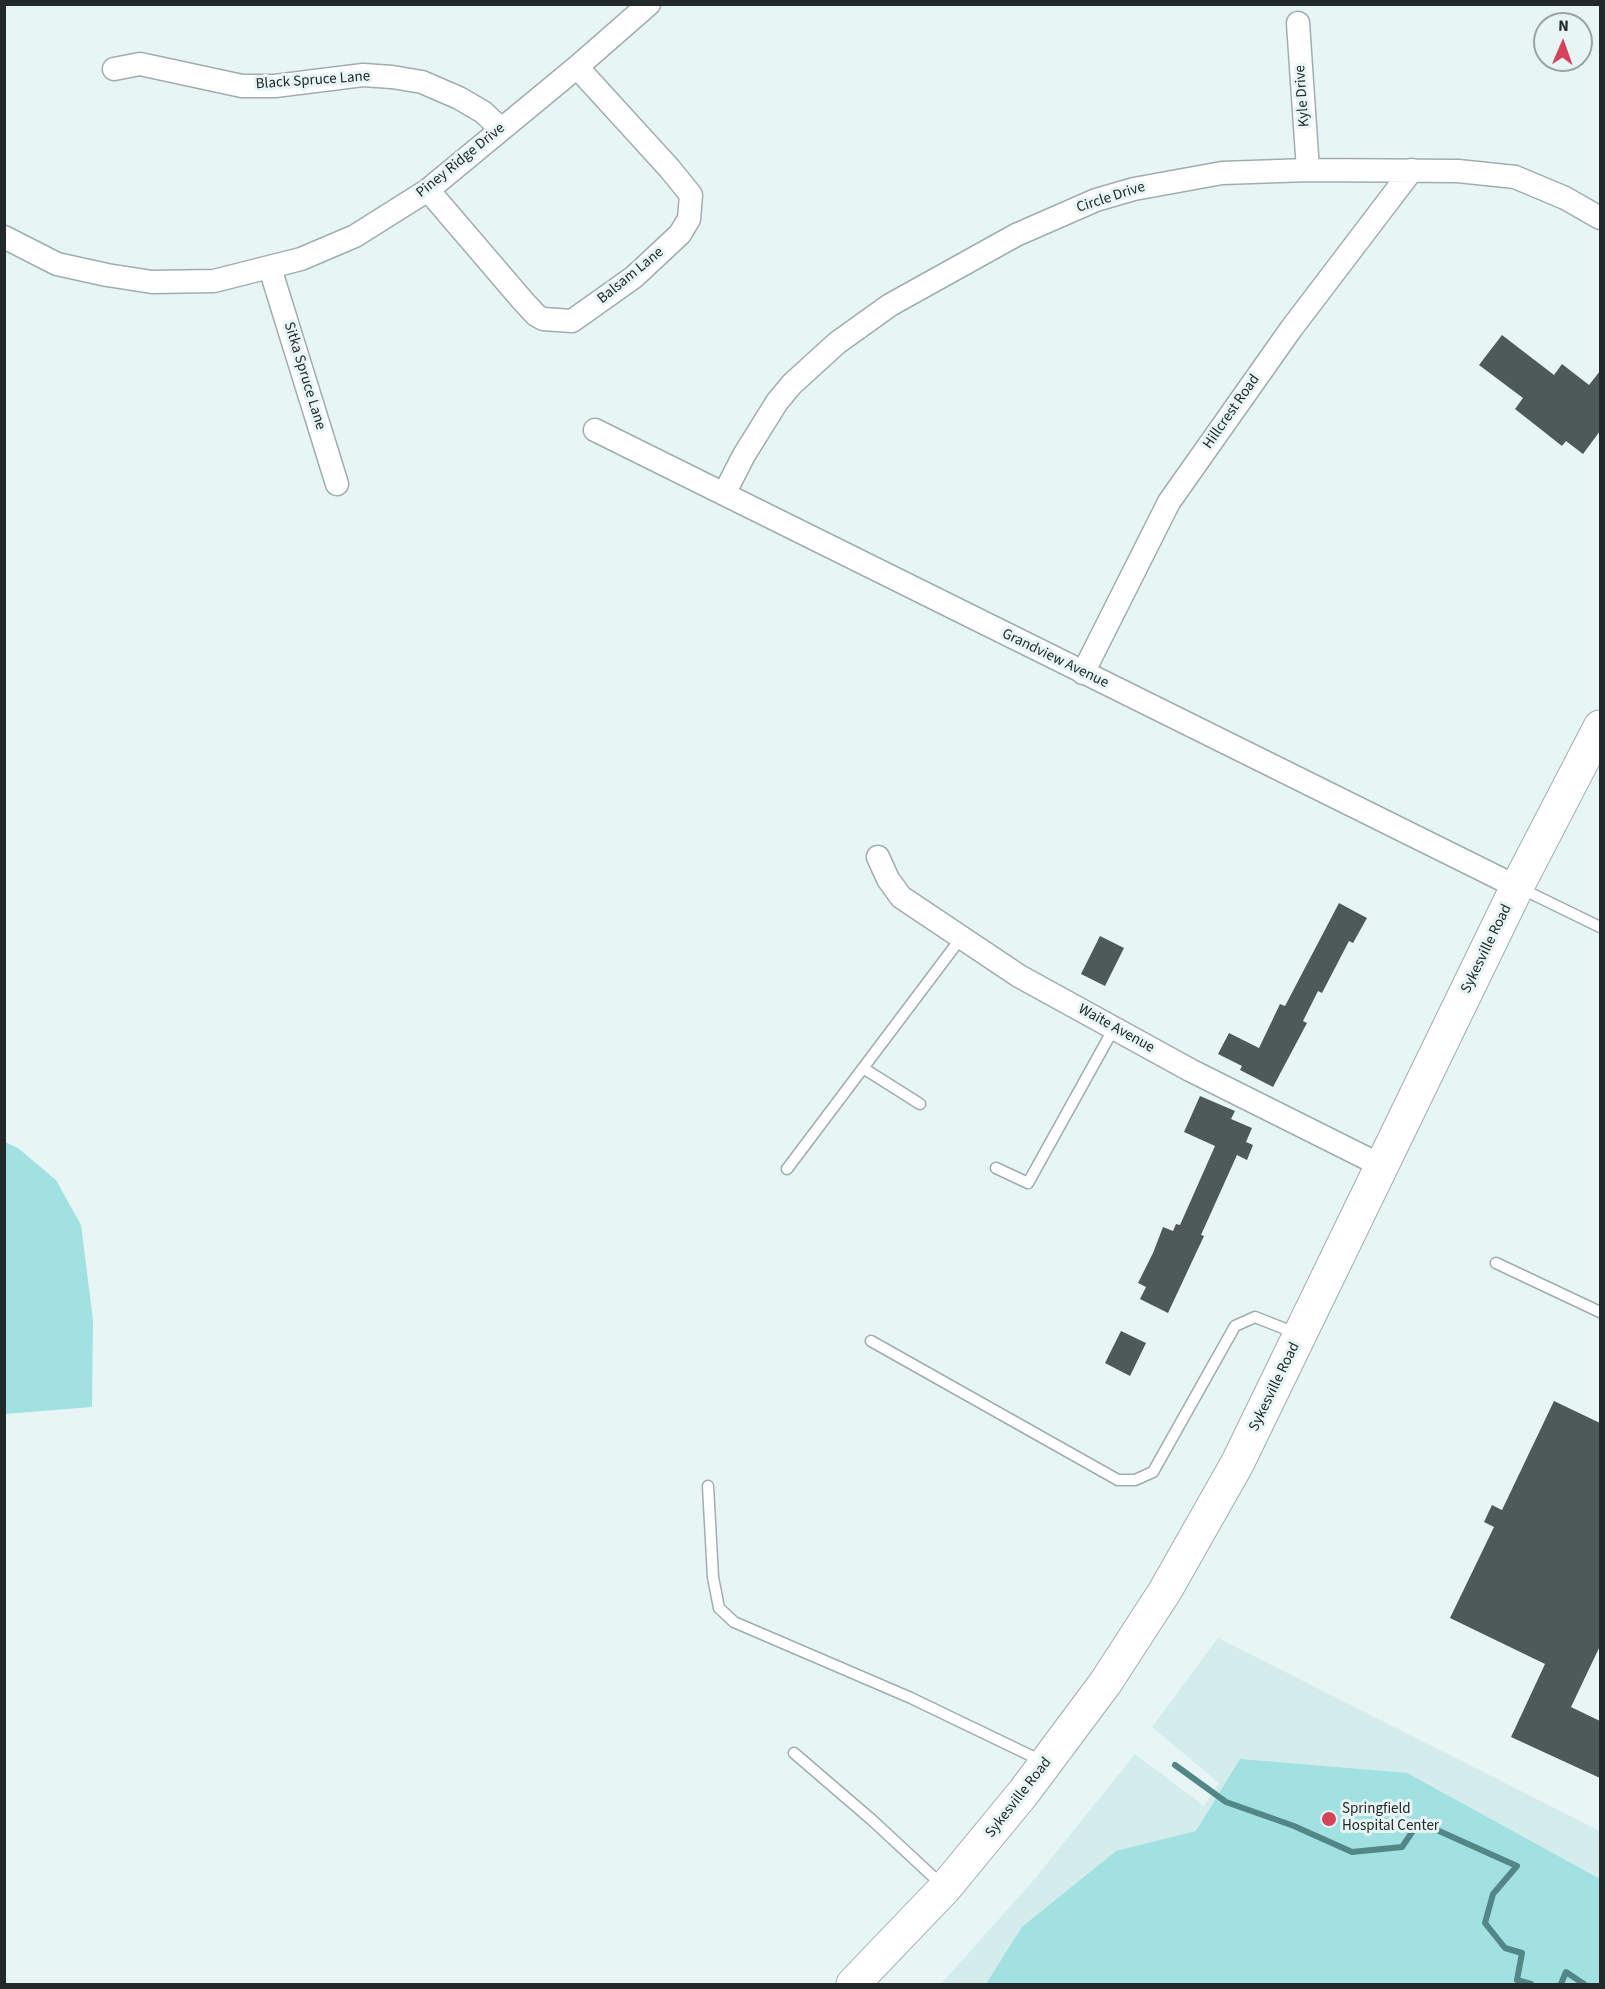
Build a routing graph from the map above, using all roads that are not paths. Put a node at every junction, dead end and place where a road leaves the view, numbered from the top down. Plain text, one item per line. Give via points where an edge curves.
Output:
1 (649, 4) edge
2 (1298, 23) dead end
3 (577, 68) junction
4 (114, 69) dead end
5 (501, 129) junction
6 (1308, 170) junction
7 (1412, 170) junction
8 (428, 190) junction
9 (1600, 218) edge
10 (4, 237) edge
11 (270, 268) junction
12 (595, 430) dead end
13 (337, 484) dead end
14 (724, 494) junction
15 (1083, 673) junction
16 (1600, 727) edge
17 (878, 856) dead end
18 (1516, 887) junction
19 (1600, 927) edge
20 (961, 938) junction
21 (1114, 1028) junction
22 (863, 1068) junction
23 (920, 1104) dead end
24 (1382, 1166) junction
25 (996, 1168) dead end
26 (787, 1169) dead end
27 (1496, 1263) dead end
28 (1600, 1312) edge
29 (1301, 1335) junction
30 (871, 1341) dead end
31 (708, 1486) dead end
32 (794, 1753) dead end
33 (1047, 1763) junction
34 (945, 1888) junction
35 (853, 1984) edge

1 - 3 street, Piney Ridge Drive
2 - 6 street, Kyle Drive
3 - 5 street, Piney Ridge Drive
3 - 8 street, Balsam Lane via 691,195 689,219 680,234 634,277 572,321 543,320 523,302
4 - 5 street, Black Spruce Lane via 140,64 242,86 363,75 392,77 422,82 459,98
5 - 8 street, Piney Ridge Drive
6 - 7 street, Circle Drive
6 - 14 street, Circle Drive via 1222,173 1134,189 1095,200 1016,235 890,305 816,362 777,402
7 - 9 street, Circle Drive via 1515,177
7 - 15 street, Hillcrest Road via 1291,329 1169,502
8 - 11 street, Piney Ridge Drive via 355,236
10 - 11 street, Piney Ridge Drive via 57,264 152,282 214,281
11 - 13 street, Sitka Spruce Lane
12 - 14 street, Grandview Avenue
14 - 15 street, Grandview Avenue
15 - 18 street, Grandview Avenue
16 - 18 main road, Sykesville Road
17 - 20 street, Waite Avenue via 901,897
18 - 19 lane
18 - 24 main road, Sykesville Road
20 - 21 street, Waite Avenue via 1019,976
20 - 22 lane
21 - 24 street, Waite Avenue
21 - 25 lane via 1028,1183
22 - 23 lane
22 - 26 lane
24 - 29 main road, Sykesville Road
27 - 28 lane
29 - 30 lane via 1255,1317 1235,1326 1153,1472 1135,1480 1118,1480
29 - 33 main road, Sykesville Road via 1237,1464 1165,1591
31 - 33 lane via 713,1577 719,1608 734,1622 911,1698
32 - 34 lane
33 - 34 main road, Sykesville Road
34 - 35 main road, Sykesville Road

